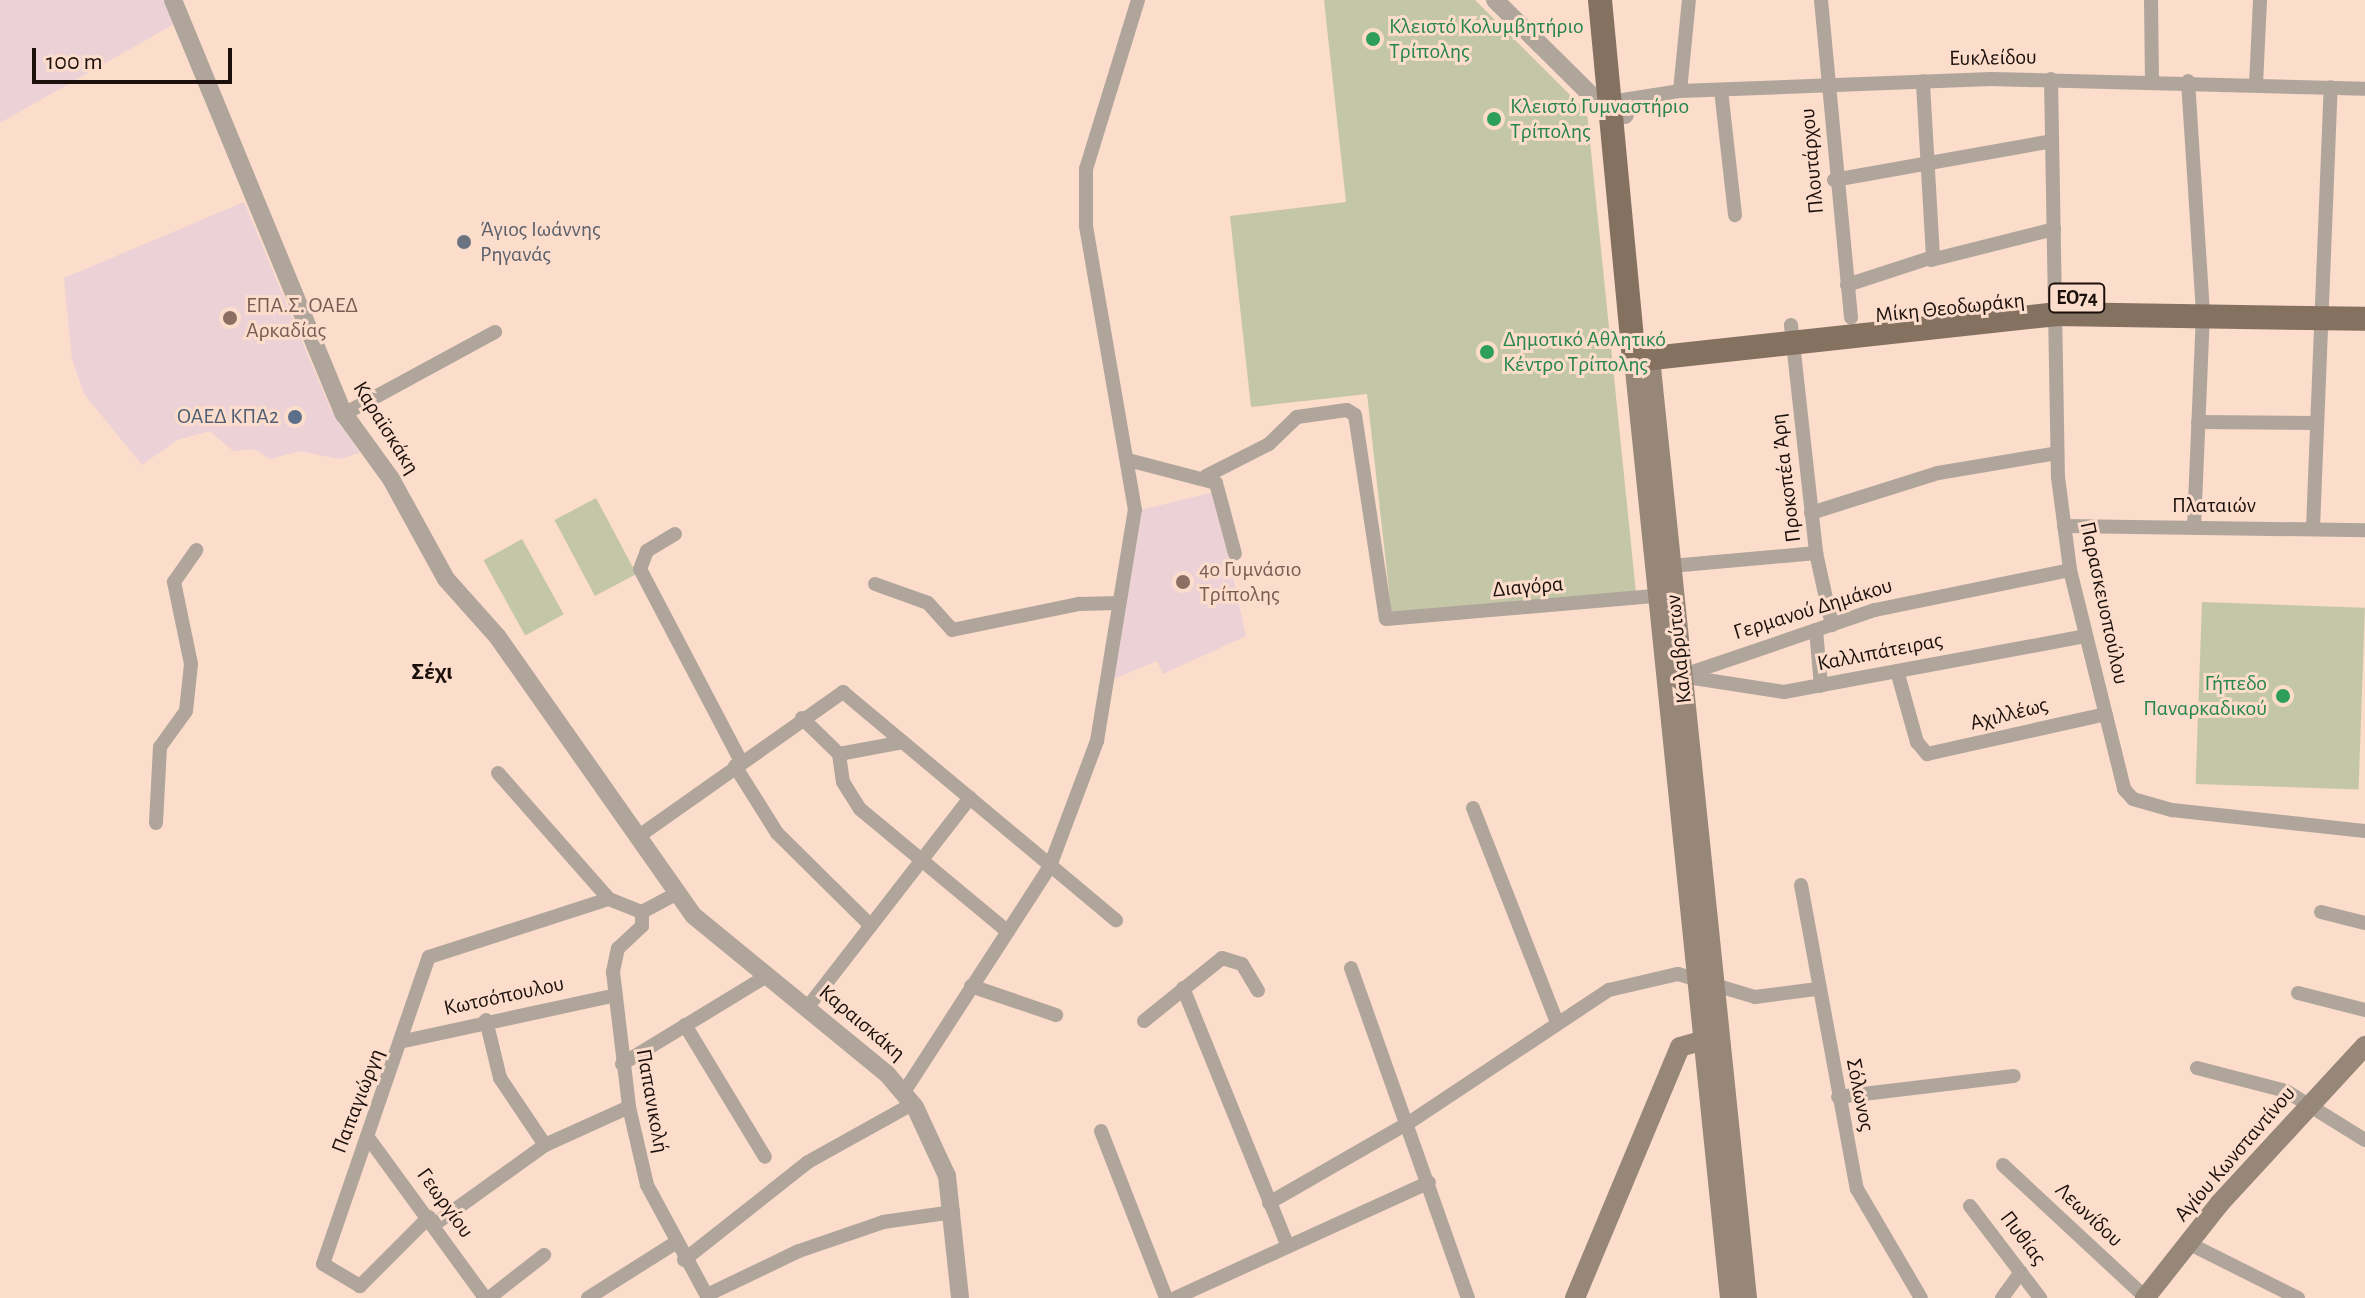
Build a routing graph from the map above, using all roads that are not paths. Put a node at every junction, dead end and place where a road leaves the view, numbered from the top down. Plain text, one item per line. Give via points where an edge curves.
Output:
1 (173, 0) edge
2 (1138, 0) edge
3 (1495, 0) edge
4 (1600, 0) edge
5 (1613, 0) edge
6 (1689, 0) edge
7 (1821, 0) edge
8 (2151, 0) edge
9 (2260, 0) edge
10 (2051, 79) junction
11 (2152, 80) junction
12 (1923, 81) junction
13 (2188, 81) junction
14 (2256, 85) junction
15 (2331, 87) junction
16 (2365, 89) edge
17 (1721, 90) junction
18 (1828, 90) junction
19 (1680, 91) junction
20 (1619, 110) junction
21 (2052, 141) junction
22 (1929, 166) junction
23 (1834, 180) junction
24 (1735, 215) dead end
25 (2054, 229) junction
26 (1931, 260) junction
27 (1847, 285) junction
28 (2202, 305) junction
29 (2055, 306) junction
30 (2365, 306) edge
31 (2321, 308) junction
32 (1851, 318) junction
33 (2365, 319) edge
34 (495, 332) dead end
35 (1791, 332) junction
36 (1641, 351) junction
37 (344, 414) junction
38 (2198, 422) junction
39 (2316, 423) junction
40 (2057, 453) junction
41 (1128, 460) junction
42 (1206, 476) junction
43 (1811, 513) junction
44 (2064, 526) junction
45 (2194, 528) junction
46 (2313, 528) junction
47 (2365, 530) edge
48 (675, 534) dead end
49 (196, 550) dead end
50 (1816, 553) junction
51 (1235, 554) dead end
52 (1671, 566) junction
53 (2070, 570) junction
54 (875, 584) dead end
55 (1666, 595) junction
56 (1119, 603) junction
57 (1832, 625) junction
58 (1816, 630) junction
59 (2085, 636) junction
60 (1897, 671) junction
61 (1674, 678) junction
62 (1821, 686) junction
63 (2106, 714) junction
64 (802, 718) junction
65 (903, 742) junction
66 (839, 754) junction
67 (738, 764) junction
68 (498, 773) dead end
69 (970, 798) junction
70 (1473, 808) dead end
71 (156, 823) dead end
72 (2365, 831) edge
73 (639, 836) junction
74 (920, 863) junction
75 (1050, 866) junction
76 (1801, 885) dead end
77 (676, 894) junction
78 (609, 899) junction
79 (642, 912) junction
80 (2321, 912) dead end
81 (1116, 920) dead end
82 (2365, 923) edge
83 (871, 926) junction
84 (1008, 932) junction
85 (1351, 968) dead end
86 (767, 976) junction
87 (1706, 980) junction
88 (971, 986) junction
89 (1183, 988) junction
90 (1817, 989) junction
91 (1258, 991) dead end
92 (2298, 993) dead end
93 (613, 996) junction
94 (807, 1008) junction
95 (2365, 1010) edge
96 (1056, 1015) dead end
97 (486, 1020) junction
98 (1556, 1020) junction
99 (1144, 1021) dead end
100 (685, 1025) junction
101 (1710, 1037) junction
102 (404, 1041) junction
103 (2365, 1046) edge
104 (622, 1064) junction
105 (2197, 1068) dead end
106 (2014, 1076) dead end
107 (1838, 1097) junction
108 (908, 1098) junction
109 (2310, 1105) junction
110 (629, 1107) junction
111 (1410, 1122) junction
112 (1101, 1131) dead end
113 (367, 1136) junction
114 (2365, 1140) edge
115 (545, 1145) junction
116 (765, 1157) dead end
117 (2003, 1165) dead end
118 (1429, 1182) junction
119 (1269, 1203) junction
120 (1970, 1206) dead end
121 (953, 1212) junction
122 (432, 1221) junction
123 (675, 1243) junction
124 (2188, 1243) junction
125 (1288, 1247) junction
126 (544, 1255) dead end
127 (684, 1260) junction
128 (2021, 1272) junction
129 (726, 1293) edge
130 (707, 1297) edge
131 (487, 1298) edge
132 (588, 1298) edge
133 (960, 1298) edge
134 (1166, 1298) edge
135 (1175, 1298) edge
136 (1468, 1298) edge
137 (1575, 1298) edge
138 (1730, 1298) edge
139 (1747, 1298) edge
140 (1921, 1298) edge
141 (2002, 1298) edge
142 (2040, 1298) edge
143 (2145, 1298) edge
144 (2298, 1298) edge

1 - 37 street, Καραϊσκάκη
2 - 41 street via 1089,149 1085,192
3 - 20 street
4 - 20 main road, Καλαβρύτων
5 - 20 main road, Καλαβρύτων
6 - 19 street
7 - 18 street, Πλουτάρχου
8 - 11 street
9 - 14 street
10 - 11 street, Ευκλείδου
10 - 12 street, Ευκλείδου
10 - 21 street, Παρασκευοπούλου
11 - 13 street, Ευκλείδου
12 - 18 street, Ευκλείδου
12 - 22 street
13 - 14 street, Ευκλείδου
13 - 28 street
14 - 15 street, Ευκλείδου
15 - 16 street, Ευκλείδου
15 - 31 street
17 - 18 street, Ευκλείδου
17 - 19 street, Ευκλείδου
17 - 24 street
18 - 23 street, Πλουτάρχου
19 - 20 street, Ευκλείδου
20 - 36 main road, Καλαβρύτων
21 - 22 street
21 - 25 street, Παρασκευοπούλου
22 - 23 street
22 - 26 street
23 - 27 street, Πλουτάρχου
25 - 26 street
25 - 29 street, Παρασκευοπούλου
26 - 27 street
27 - 32 street, Πλουτάρχου
28 - 29 main road, Μίκη Θεοδωράκη / ΕΟ74
28 - 31 main road, Μίκη Θεοδωράκη / ΕΟ74
28 - 38 street
29 - 32 main road, Μίκη Θεοδωράκη / ΕΟ74
29 - 35 main road, Μίκη Θεοδωράκη / ΕΟ74
29 - 40 street, Παρασκευοπούλου
30 - 31 main road, Μίκη Θεοδωράκη / ΕΟ74
31 - 33 main road, Μίκη Θεοδωράκη / ΕΟ74
31 - 39 street
32 - 35 main road, Μίκη Θεοδωράκη / ΕΟ74
34 - 37 street
35 - 36 main road, Μίκη Θεοδωράκη / ΕΟ74
35 - 43 street, Προκοπέα Άρη
36 - 52 main road, Καλαβρύτων
36 - 55 main road, Καλαβρύτων
37 - 73 street, Καραϊσκάκη via 391,479 446,579 497,636
38 - 39 street
38 - 45 street
39 - 46 street
40 - 43 street via 1938,473
40 - 44 street, Παρασκευοπούλου
41 - 42 street
41 - 56 street via 1135,510
42 - 51 street via 1220,490
42 - 55 street, Διαγόρα via 1269,444 1307,413 1336,408 1355,415 1386,619
43 - 50 street, Προκοπέα Άρη
44 - 45 street, Πλαταιών
44 - 53 street, Παρασκευοπούλου
45 - 46 street, Πλαταιών
46 - 47 street, Πλαταιών
48 - 67 street via 647,551 640,569
49 - 71 street via 174,582 191,664 186,711 160,747
50 - 52 street
50 - 57 street, Προκοπέα Άρη
52 - 55 main road, Καλαβρύτων
53 - 57 street, Γερμανού Δημάκου
53 - 59 street, Παρασκευοπούλου
54 - 56 street via 928,603 952,630 1079,604
55 - 61 main road, Καλαβρύτων
56 - 75 street via 1097,741
57 - 58 street, Γερμανού Δημάκου
58 - 61 street, Γερμανού Δημάκου
58 - 62 street
59 - 60 street, Καλλιπάτειρας
59 - 63 street, Παρασκευοπούλου
60 - 62 street, Καλλιπάτειρας
60 - 63 street, Αχιλλέως via 1922,752
61 - 62 street, Καλλιπάτειρας via 1771,691
61 - 87 main road, Καλαβρύτων
63 - 72 street, Παρασκευοπούλου via 2133,799 2186,812
64 - 65 street via 843,692
64 - 66 street
64 - 67 street
65 - 66 street
65 - 69 street
66 - 74 street via 843,782 860,809
67 - 73 street
67 - 83 street via 777,833
68 - 78 street
69 - 74 street
69 - 75 street
70 - 98 street
73 - 77 street, Καραισκάκη
74 - 83 street
74 - 84 street
75 - 81 street
75 - 84 street
76 - 90 street, Σόλωνος
77 - 79 street
77 - 86 street, Καραισκάκη
78 - 79 street
78 - 102 street, Παπαγιώργη via 432,955
79 - 93 street, Παπανικολή via 642,926 615,954
80 - 82 street
83 - 94 street
84 - 88 street
85 - 111 street
86 - 94 street, Καραισκάκη
86 - 100 street
87 - 90 street via 1772,999
87 - 98 street via 1622,986
87 - 101 main road, Καλαβρύτων
88 - 96 street
88 - 108 street
89 - 91 street via 1230,957
89 - 99 street
89 - 119 street
90 - 107 street, Σόλωνος
92 - 95 street
93 - 97 street, Κωτσόπουλου
93 - 104 street, Παπανικολή
94 - 108 street, Καραισκάκη
97 - 102 street, Κωτσόπουλου
97 - 115 street via 500,1078
98 - 111 street
100 - 104 street
100 - 116 street
101 - 137 main road via 1680,1047
101 - 138 main road, Καλαβρύτων
101 - 139 main road, Καλαβρύτων
102 - 113 street, Παπαγιώργη
103 - 109 main road, Αγίου Κωνσταντίνου
104 - 110 street, Παπανικολή
105 - 109 street via 2227,1071
106 - 107 street
107 - 140 street, Σόλωνος via 1860,1199
108 - 121 street, Καραισκάκη via 941,1156
108 - 127 street via 808,1162
109 - 114 street
109 - 124 main road, Αγίου Κωνσταντίνου
110 - 115 street
110 - 123 street, Παπανικολή via 647,1185
111 - 118 street
111 - 119 street
112 - 134 street
113 - 122 street, Γεωργίου
113 - 122 street, Παπαγιώργη via 323,1264 360,1286
115 - 122 street
117 - 143 street, Λεωνίδου
118 - 125 street
118 - 136 street
119 - 125 street
120 - 128 street, Πυθίας
121 - 129 street via 883,1222
121 - 133 street, Καραισκάκη
122 - 131 street, Γεωργίου
123 - 127 street, Παπανικολή
123 - 132 street
124 - 143 main road, Αγίου Κωνσταντίνου
124 - 144 street
125 - 135 street
126 - 131 street
127 - 130 street, Παπανικολή
128 - 141 street
128 - 142 street, Πυθίας
129 - 130 street

